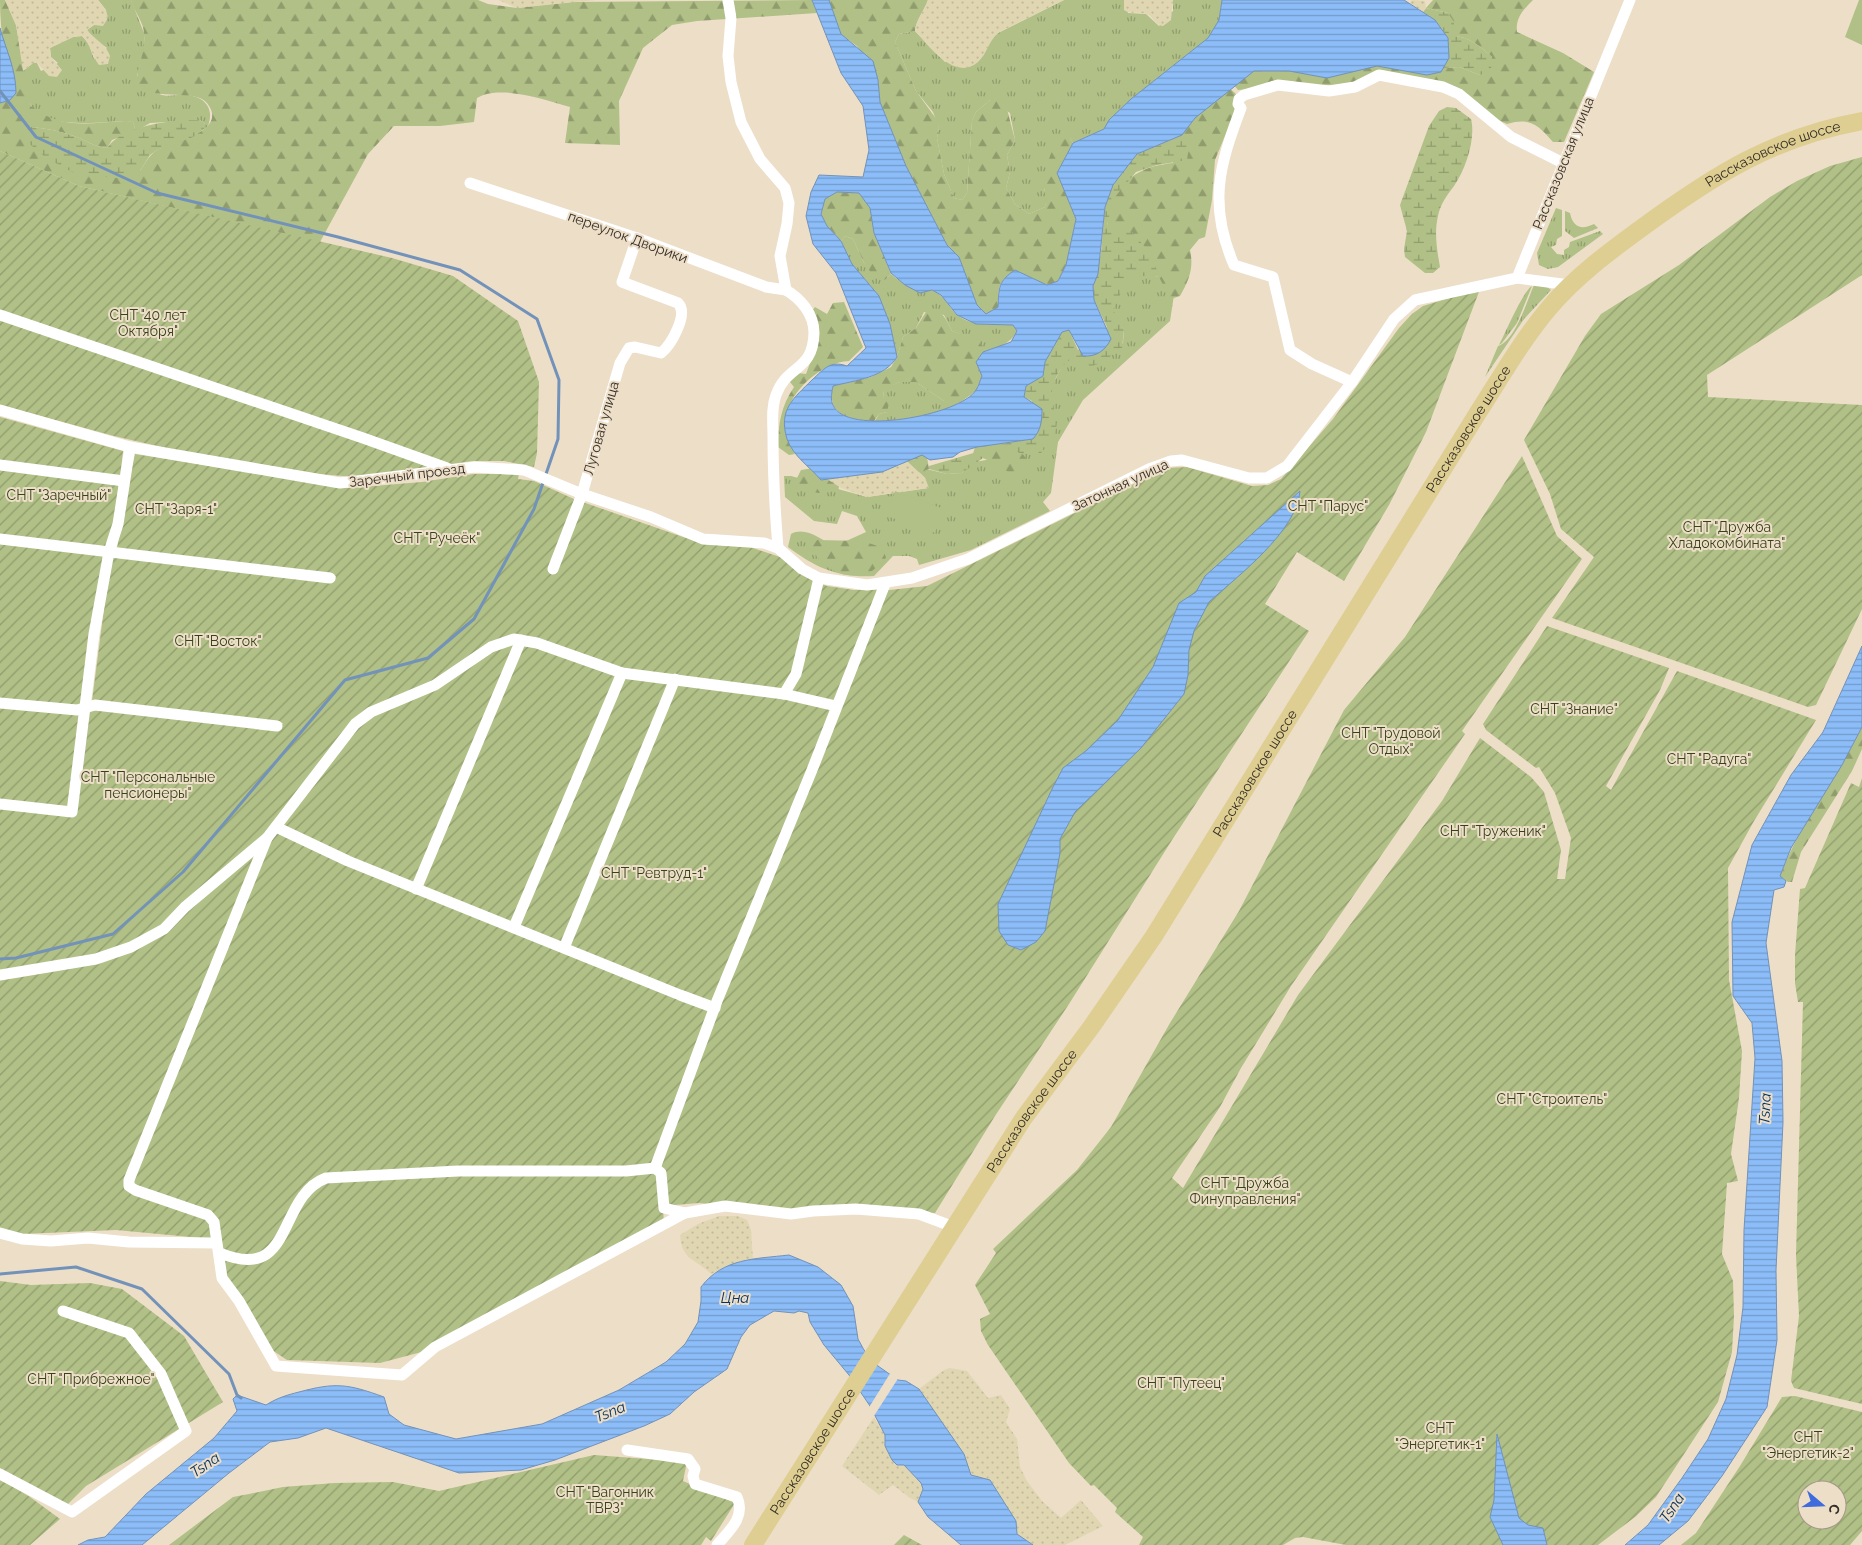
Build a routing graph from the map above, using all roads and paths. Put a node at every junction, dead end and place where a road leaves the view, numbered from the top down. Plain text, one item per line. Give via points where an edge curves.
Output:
1 (728, 0) edge
2 (1630, 0) edge
3 (1862, 121) edge
4 (1563, 163) junction
5 (470, 183) dead end
6 (637, 238) junction
7 (1518, 278) junction
8 (1570, 285) junction
9 (786, 290) junction
10 (0, 315) edge
11 (1352, 382) junction
12 (0, 410) edge
13 (130, 447) junction
14 (0, 465) edge
15 (449, 469) junction
16 (124, 481) junction
17 (582, 494) junction
18 (0, 539) edge
19 (778, 548) junction
20 (108, 552) junction
21 (553, 569) dead end
22 (330, 578) dead end
23 (819, 578) junction
24 (885, 584) junction
25 (521, 640) junction
26 (622, 673) junction
27 (675, 679) junction
28 (784, 694) junction
29 (0, 703) edge
30 (836, 706) junction
31 (85, 707) junction
32 (277, 726) dead end
33 (0, 804) edge
34 (276, 827) junction
35 (267, 838) junction
36 (416, 889) junction
37 (514, 927) junction
38 (564, 948) junction
39 (0, 975) edge
40 (715, 1008) junction
41 (655, 1168) junction
42 (685, 1213) junction
43 (954, 1227) junction
44 (0, 1233) edge
45 (218, 1248) junction
46 (62, 1311) dead end
47 (627, 1450) dead end
48 (0, 1474) edge
49 (717, 1545) edge
50 (753, 1545) edge

1 - 9 street via 731,18 728,56 741,122 760,158 785,188 789,203 788,224 780,256
2 - 4 street, Рассказовская улица
3 - 8 main road, Рассказовское шоссе via 1787,141 1737,164 1649,223
4 - 7 street, Рассказовская улица
4 - 11 street via 1511,137 1458,94 1443,87 1379,75 1355,87 1329,91 1278,86 1239,99 1241,108 1218,182 1218,211 1225,244 1234,265 1273,277 1290,350
5 - 6 street, переулок Дворики
6 - 9 street, переулок Дворики via 766,287
6 - 17 street, Луговая улица via 622,282 670,299 682,310 670,346 661,353 629,348 620,362
7 - 8 street
7 - 11 street, Затонная улица via 1415,300 1394,319
8 - 43 main road, Рассказовское шоссе via 1531,331 1479,411 1154,936 1023,1119
9 - 19 street via 809,312 814,331 808,359 780,386 773,406
10 - 15 street
11 - 24 street, Затонная улица via 1287,466 1267,478 1249,478 1192,462 1171,461 968,559
12 - 13 street, Заречный проезд
13 - 15 street, Заречный проезд via 340,482
13 - 16 street
14 - 16 street
15 - 17 street, Заречный проезд via 524,470
16 - 20 street via 118,524
17 - 19 street, Заречный проезд via 703,539 750,541
17 - 21 street, Луговая улица
18 - 20 street
19 - 23 street, Затонная улица
20 - 22 street
20 - 31 street
23 - 24 street, Затонная улица via 856,585
23 - 28 street via 796,674
24 - 30 street
25 - 26 street
25 - 34 street via 496,645 435,685 371,712 354,724
25 - 36 street
26 - 27 street
26 - 37 street
27 - 28 street
27 - 38 street
28 - 30 street
29 - 31 street via 77,710
30 - 40 street
31 - 32 street via 104,706
31 - 33 street via 72,812
34 - 35 street
34 - 36 street
35 - 39 street via 185,907 164,929 131,947 96,959
35 - 45 street via 129,1180 129,1186 135,1190 208,1215 214,1222
36 - 37 street
37 - 38 street
38 - 40 street
40 - 41 street
41 - 42 street via 661,1173 664,1208
41 - 45 street via 429,1172 326,1178 306,1191 279,1239 264,1256 255,1260 232,1257
42 - 43 street via 725,1206 791,1214 856,1209 919,1214
42 - 45 street via 435,1347 402,1375 276,1366 222,1278
43 - 50 main road, Рассказовское шоссе
44 - 45 street via 22,1239 88,1238
46 - 48 street via 129,1334 161,1374 186,1431 72,1512
47 - 49 street via 688,1460 695,1469 695,1484 737,1498 740,1515

